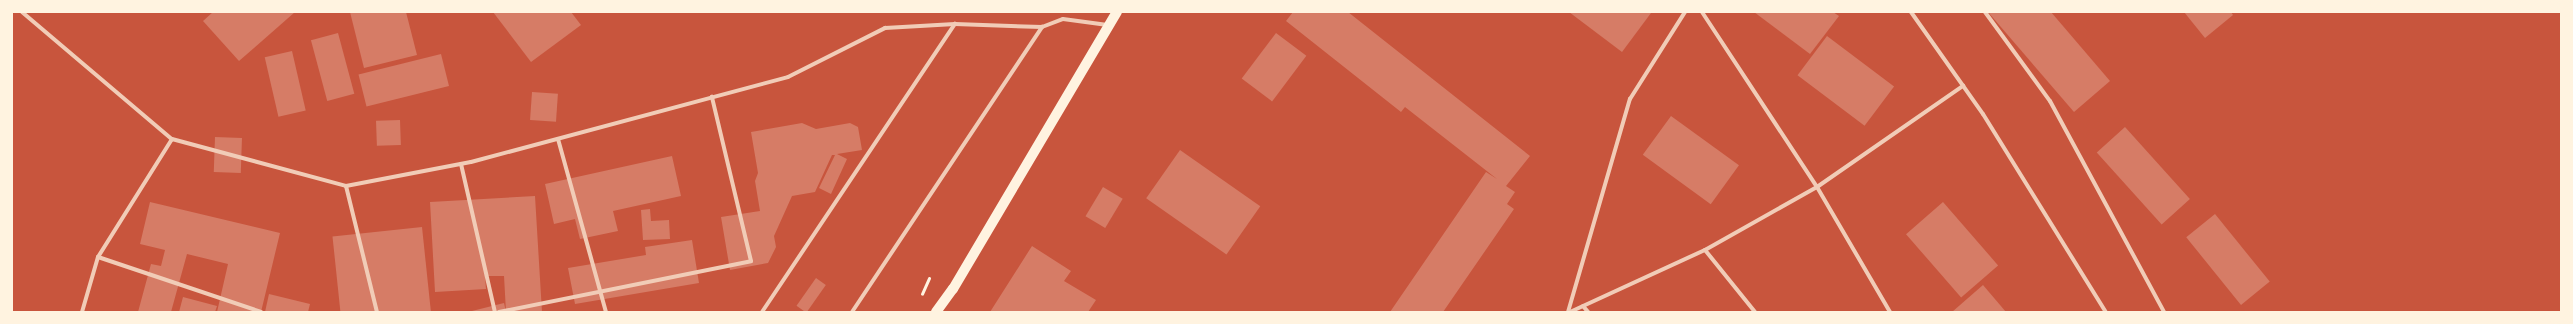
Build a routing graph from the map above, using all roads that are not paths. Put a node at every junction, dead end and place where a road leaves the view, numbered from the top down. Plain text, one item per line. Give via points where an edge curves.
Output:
1 (22, 12) edge
2 (1117, 12) edge
3 (1685, 12) edge
4 (1702, 12) edge
5 (1911, 12) edge
6 (1985, 12) edge
7 (955, 24) junction
8 (1109, 25) junction
9 (1042, 27) junction
10 (1963, 86) junction
11 (712, 97) junction
12 (172, 139) junction
13 (558, 139) junction
14 (461, 164) junction
15 (346, 186) junction
16 (1817, 187) junction
17 (1705, 250) junction
18 (98, 257) junction
19 (600, 291) junction
20 (1583, 306) junction
21 (82, 312) edge
22 (261, 312) edge
23 (377, 312) edge
24 (495, 312) edge
25 (499, 312) edge
26 (606, 312) edge
27 (762, 312) edge
28 (852, 312) edge
29 (936, 312) edge
30 (1569, 312) edge
31 (1588, 312) edge
32 (1755, 312) edge
33 (1890, 312) edge
34 (2106, 312) edge
35 (2164, 312) edge

1 - 12 street
2 - 8 main road
3 - 30 street via 1630,99
4 - 16 street
5 - 10 street
6 - 35 street via 2050,101
7 - 9 street
7 - 11 street via 885,28 788,77
7 - 27 street
8 - 9 street via 1063,19
8 - 29 main road
9 - 28 street
10 - 16 street
10 - 34 street
11 - 13 street
11 - 19 street via 751,261
12 - 15 street
12 - 18 street
13 - 14 street
13 - 19 street
14 - 15 street
14 - 24 street
15 - 23 street
16 - 17 street
16 - 33 street
17 - 20 street
17 - 32 street
18 - 21 street
18 - 22 street
19 - 25 street
19 - 26 street
20 - 30 street
20 - 31 street

